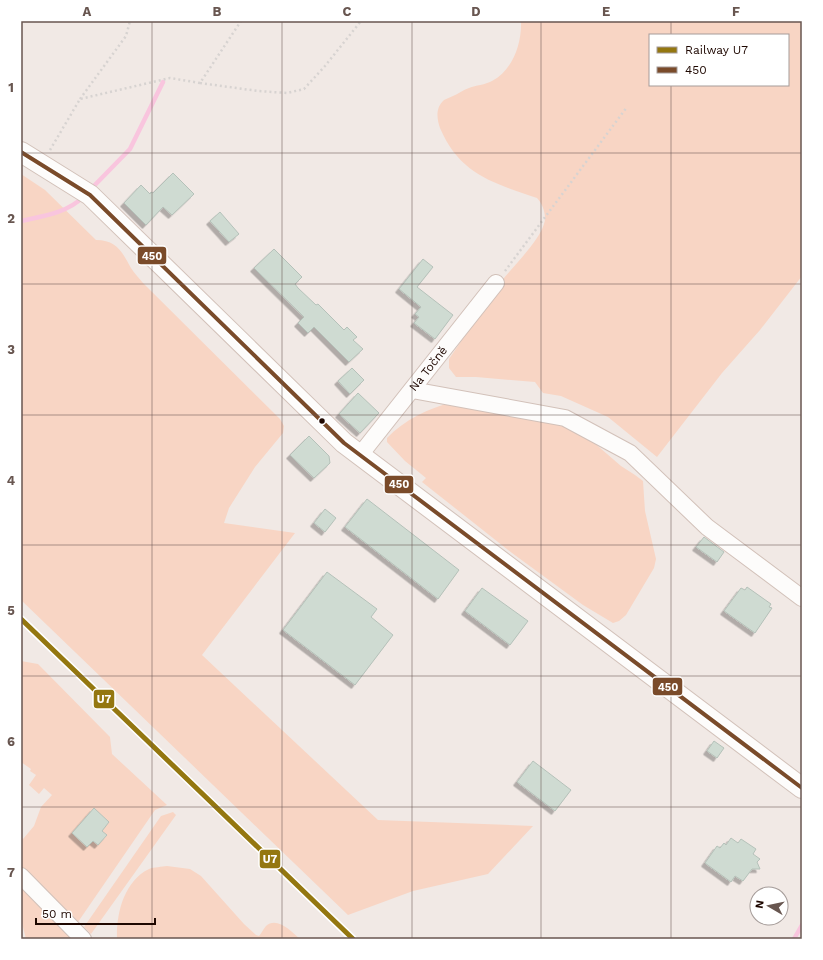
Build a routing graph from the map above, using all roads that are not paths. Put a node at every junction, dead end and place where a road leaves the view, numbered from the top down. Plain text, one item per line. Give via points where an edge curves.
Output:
1 (21, 152) edge
2 (496, 282) road end
3 (412, 390) junction
4 (360, 456) junction
5 (802, 598) edge
6 (802, 788) edge
7 (21, 876) edge
8 (83, 939) edge

1 - 4 main road via 84,191 339,439
2 - 3 street, Na Točně
3 - 4 street, Na Točně
3 - 5 street via 565,418 630,453 707,527
4 - 6 main road
7 - 8 street

